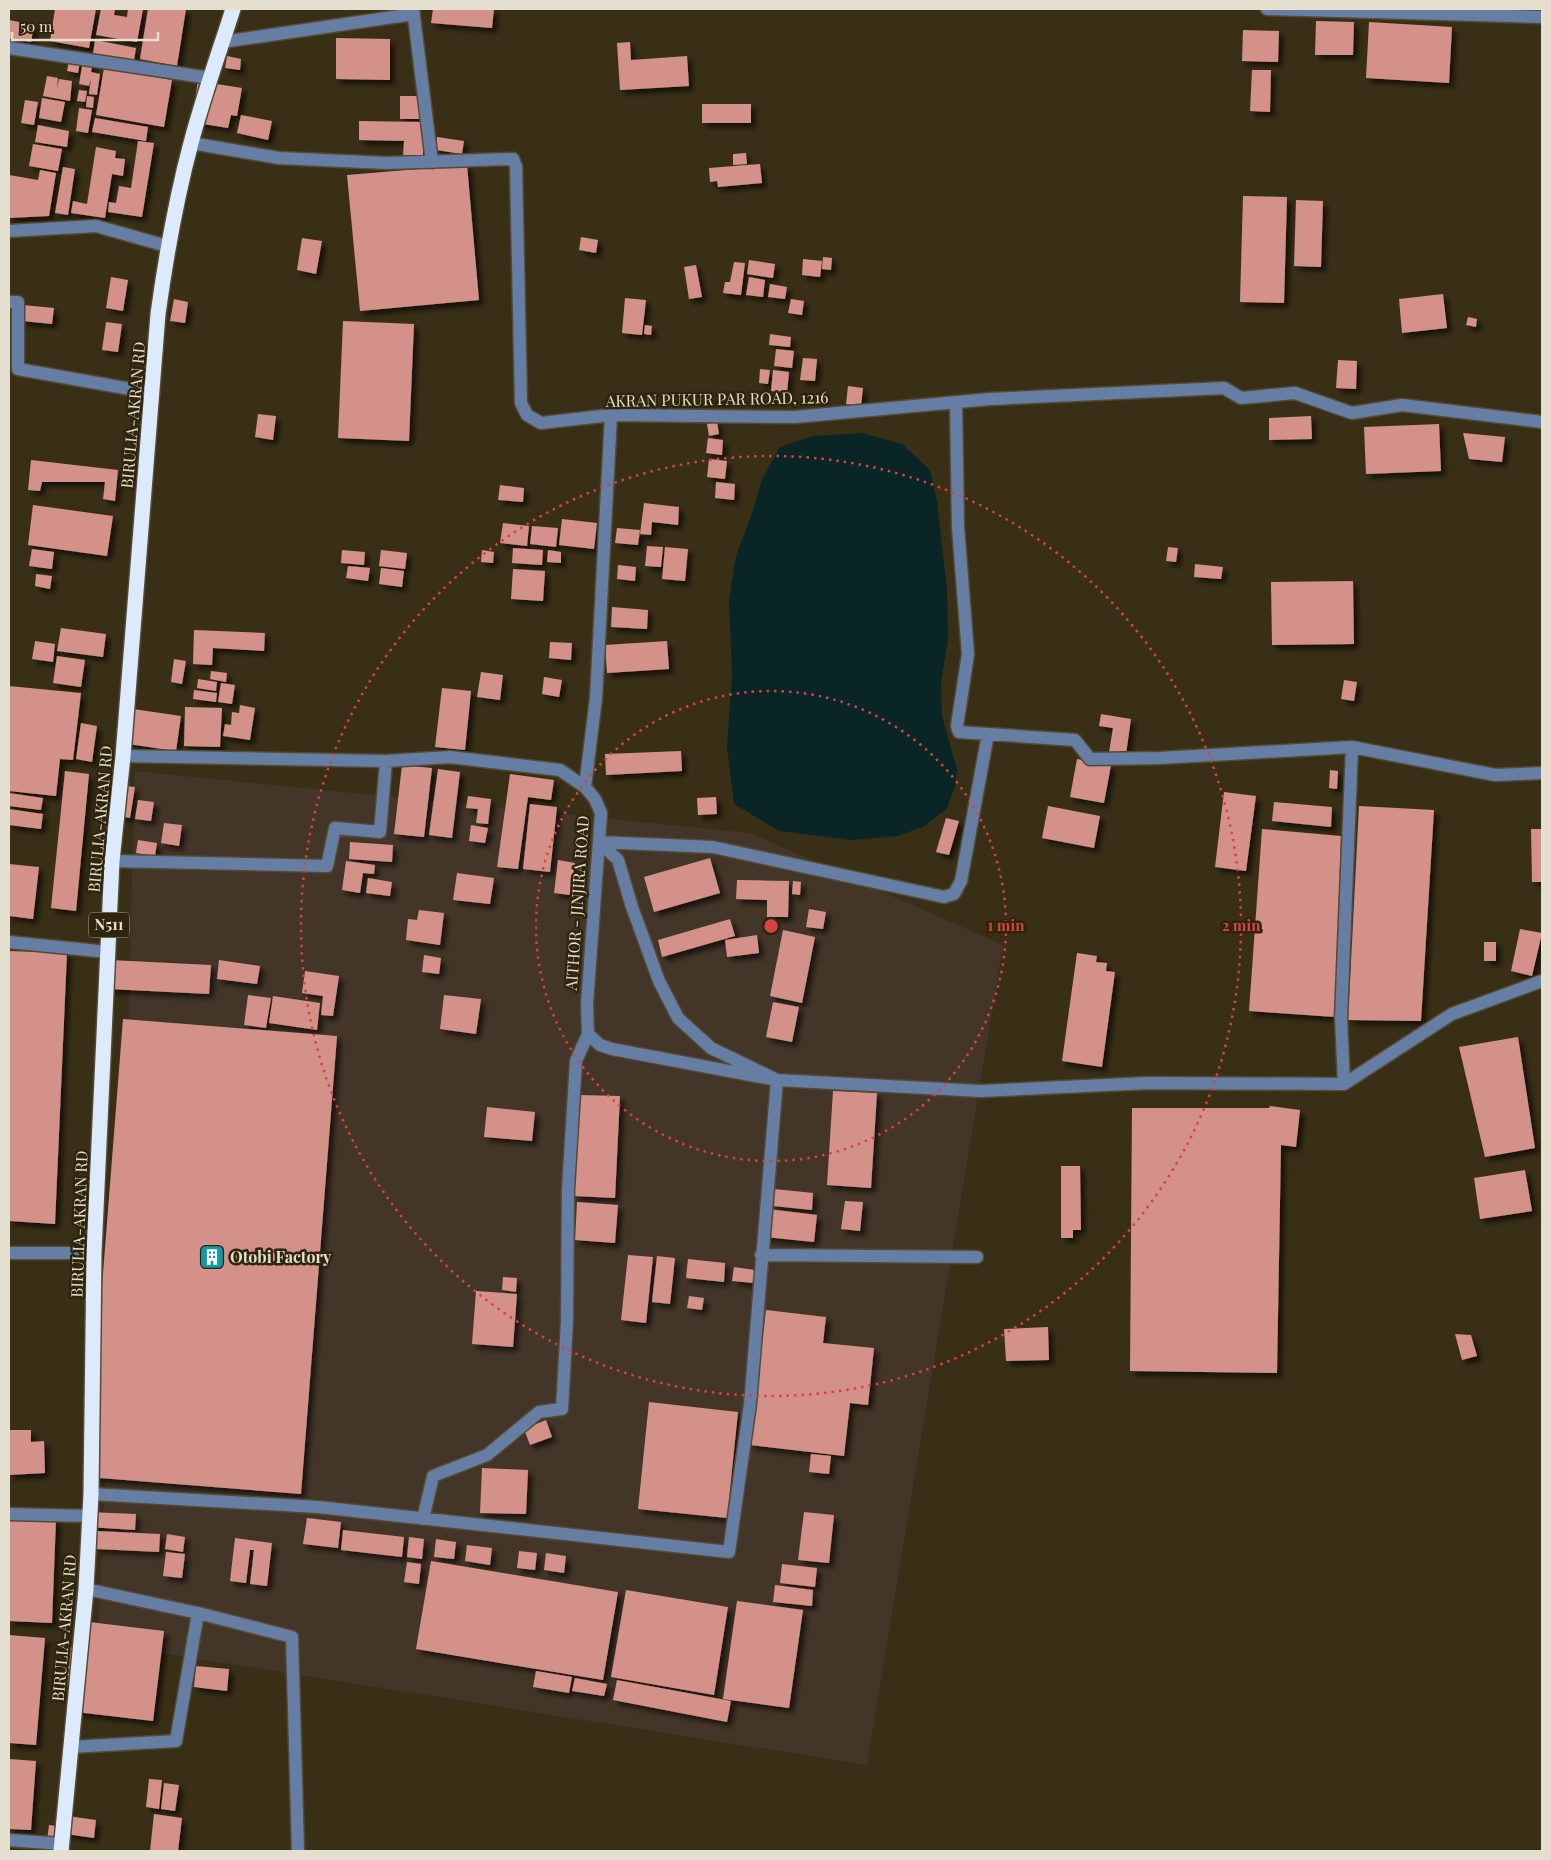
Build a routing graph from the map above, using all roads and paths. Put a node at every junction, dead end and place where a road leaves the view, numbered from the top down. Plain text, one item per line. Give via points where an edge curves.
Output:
1 (233, 9) edge
2 (1267, 9) edge
3 (1273, 9) edge
4 (414, 11) edge
5 (1542, 17) edge
6 (222, 42) junction
7 (9, 50) edge
8 (210, 78) junction
9 (191, 143) junction
10 (432, 162) junction
11 (9, 231) edge
12 (168, 246) junction
13 (9, 302) edge
14 (153, 393) junction
15 (956, 402) junction
16 (611, 415) junction
17 (1542, 422) edge
18 (988, 734) junction
19 (1352, 747) junction
20 (123, 756) junction
21 (386, 761) junction
22 (1542, 773) edge
23 (585, 787) junction
24 (599, 842) junction
25 (112, 861) junction
26 (9, 942) edge
27 (108, 952) junction
28 (1542, 981) edge
29 (588, 1034) junction
30 (777, 1080) junction
31 (1344, 1084) junction
32 (9, 1253) edge
33 (94, 1254) junction
34 (762, 1255) junction
35 (978, 1258) dead end
36 (91, 1494) junction
37 (9, 1514) edge
38 (89, 1516) junction
39 (423, 1519) junction
40 (86, 1589) junction
41 (198, 1613) junction
42 (71, 1747) junction
43 (9, 1840) edge
44 (61, 1848) edge
45 (298, 1851) edge

1 - 6 highway, BIRULIA-AKRAN RD / N511
2 - 3 street
3 - 5 street
4 - 6 street
4 - 10 street
6 - 8 highway, BIRULIA-AKRAN RD / N511
7 - 8 street
8 - 9 highway, BIRULIA-AKRAN RD / N511
9 - 10 street, AKRAN PUKUR PAR ROAD, 1216 via 279,158
9 - 12 highway, BIRULIA-AKRAN RD / N511
10 - 16 street, AKRAN PUKUR PAR ROAD, 1216 via 503,158 513,159 516,166 521,403 527,415 541,423
11 - 12 street via 96,226
12 - 14 highway, BIRULIA-AKRAN RD / N511 via 158,314
13 - 14 street via 18,302 18,369
14 - 20 highway, BIRULIA-AKRAN RD / N511
15 - 16 street, AKRAN PUKUR PAR ROAD, 1216 via 795,417
15 - 17 street, AKRAN PUKUR PAR ROAD, 1216 via 1224,388 1241,398 1295,393 1352,413 1402,405
15 - 18 street via 958,527 968,654 958,726 959,732
16 - 23 street via 596,698
18 - 19 street via 1075,740 1090,759
18 - 24 street via 961,881 954,894 944,897 713,846
19 - 22 street via 1495,775
19 - 31 street via 1341,1018
20 - 21 street, AITHOR - JINJIRA ROAD
20 - 25 highway, BIRULIA-AKRAN RD / N511
21 - 23 street, AITHOR - JINJIRA ROAD via 450,757 560,770
21 - 25 street via 380,832 335,828 327,866
23 - 24 street, AITHOR - JINJIRA ROAD via 601,813
24 - 29 street, AITHOR - JINJIRA ROAD via 587,1004
24 - 30 street via 618,860 659,981 678,1018 711,1048
25 - 27 highway, BIRULIA-AKRAN RD / N511
26 - 27 street
27 - 33 highway, BIRULIA-AKRAN RD / N511
28 - 31 street via 1452,1014
29 - 30 street via 600,1045 612,1049
29 - 39 street via 576,1061 568,1189 567,1321 562,1409 539,1412 487,1455 433,1476
30 - 31 street via 981,1091 1148,1083
30 - 34 street
32 - 33 street
33 - 36 highway, BIRULIA-AKRAN RD / N511
34 - 35 street
34 - 39 street via 750,1404 729,1552
36 - 38 highway, BIRULIA-AKRAN RD / N511
36 - 39 street via 318,1507
37 - 38 street
38 - 40 highway, BIRULIA-AKRAN RD / N511
40 - 41 street
40 - 42 highway, BIRULIA-AKRAN RD / N511
41 - 42 street via 176,1741
41 - 45 street via 292,1637
42 - 44 highway, BIRULIA-AKRAN RD / N511
43 - 44 street

